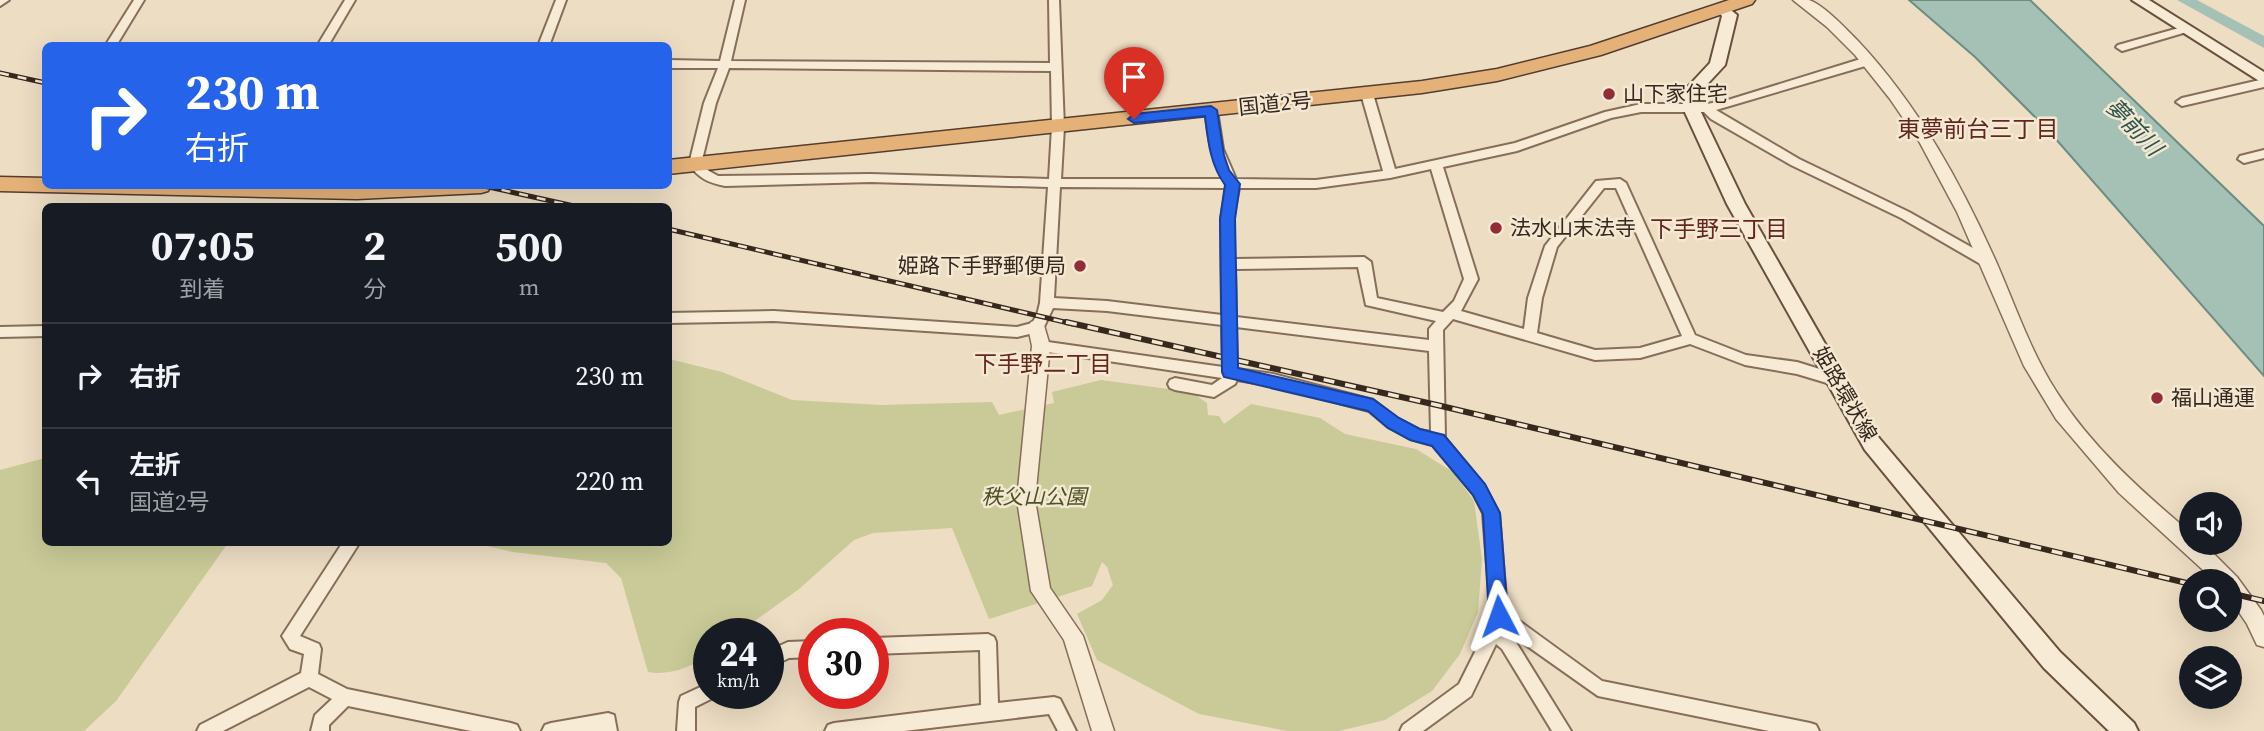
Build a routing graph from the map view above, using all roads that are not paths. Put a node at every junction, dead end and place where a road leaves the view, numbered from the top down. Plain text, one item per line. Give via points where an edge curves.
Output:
1 (138, 0) edge
2 (350, 0) edge
3 (561, 0) edge
4 (740, 0) edge
5 (1054, 0) edge
6 (1746, 0) edge
7 (1800, 0) edge
8 (1821, 0) edge
9 (2139, 0) edge
10 (1719, 4) edge
11 (2186, 29) junction
12 (112, 42) edge
13 (324, 42) edge
14 (545, 42) edge
15 (2122, 47) dead end
16 (1868, 61) junction
17 (672, 64) edge
18 (725, 64) junction
19 (1056, 68) junction
20 (2264, 81) edge
21 (1367, 94) junction
22 (2182, 102) dead end
23 (1699, 108) junction
24 (1211, 110) junction
25 (1058, 121) junction
26 (2264, 154) edge
27 (672, 157) edge
28 (696, 159) junction
29 (2244, 159) dead end
30 (1436, 165) junction
31 (672, 166) edge
32 (0, 173) edge
33 (42, 174) edge
34 (1390, 174) junction
35 (1055, 183) junction
36 (0, 184) edge
37 (1233, 184) junction
38 (42, 185) edge
39 (223, 189) edge
40 (414, 189) edge
41 (1989, 263) junction
42 (1230, 264) junction
43 (1047, 303) junction
44 (1448, 316) junction
45 (672, 318) edge
46 (1227, 322) junction
47 (42, 331) edge
48 (0, 332) edge
49 (1039, 336) junction
50 (1530, 336) junction
51 (1690, 339) junction
52 (1434, 346) junction
53 (1230, 372) junction
54 (1837, 380) junction
55 (1175, 384) dead end
56 (1438, 440) junction
57 (349, 546) edge
58 (2216, 569) edge
59 (2242, 600) edge
60 (1497, 624) junction
61 (2264, 638) edge
62 (889, 645) edge
63 (309, 678) junction
64 (345, 697) junction
65 (693, 699) edge
66 (990, 714) junction
67 (1416, 729) edge
68 (206, 731) edge
69 (320, 731) edge
70 (511, 731) edge
71 (551, 731) edge
72 (608, 731) edge
73 (686, 731) edge
74 (834, 731) edge
75 (1067, 731) edge
76 (1103, 731) edge
77 (1562, 731) edge
78 (1810, 731) edge
79 (2126, 731) edge

1 - 12 street
2 - 13 street
3 - 14 street
4 - 18 street
5 - 19 street
6 - 10 highway, 国道2号
7 - 16 street via 1844,34
8 - 16 street via 1874,57
9 - 11 main road
10 - 21 highway, 国道2号 via 1605,48 1537,66
10 - 23 main road via 1730,15 1717,65 1691,92
10 - 25 highway, 国道2号 via 1586,43 1447,74
11 - 15 street
11 - 20 main road
16 - 23 street via 1729,104
16 - 41 street via 1927,138
17 - 18 street
18 - 19 street
18 - 28 street
19 - 25 street
20 - 22 street
21 - 24 highway, 国道2号
21 - 34 street
23 - 30 street via 1641,108 1608,115 1517,147
23 - 41 street
23 - 54 main road, 姫路環状線 via 1736,204
24 - 25 highway, 国道2号
24 - 37 street via 1217,155
25 - 28 highway, 国道2号
25 - 35 street
26 - 29 street
27 - 28 highway, 国道2号
28 - 31 highway, 国道2号
28 - 35 street via 701,173 725,182 870,178
30 - 34 street
30 - 44 street via 1471,279
32 - 33 highway
34 - 37 street via 1316,184
35 - 37 street
35 - 43 street
36 - 38 highway
37 - 42 street via 1227,219
39 - 40 highway
41 - 58 street via 2031,362 2054,402 2136,496
42 - 44 street via 1364,262 1371,302
42 - 46 street
43 - 46 street
43 - 49 street
44 - 50 street
44 - 52 street via 1436,329
45 - 49 street via 774,316
46 - 52 street
46 - 53 street
47 - 48 street
49 - 53 street
49 - 76 street via 1026,500 1041,590 1073,636
50 - 51 street via 1576,351 1619,356
50 - 51 street via 1535,298 1551,246 1600,184 1619,183
51 - 54 street via 1745,360
52 - 56 street
53 - 55 street via 1230,380 1214,391
53 - 56 street via 1373,406 1416,435
54 - 79 main road, 姫路環状線 via 1872,444 1937,525 2052,660
56 - 60 street via 1479,489 1492,513
57 - 63 street via 290,636 296,644 313,649
59 - 61 street
60 - 67 street via 1465,690
60 - 77 street
60 - 78 street via 1598,688
62 - 66 street via 988,642
63 - 64 street
63 - 68 street
64 - 69 street via 321,721
64 - 70 street
65 - 73 street via 687,702
66 - 74 street
66 - 75 street via 1054,705
71 - 72 street via 608,721

